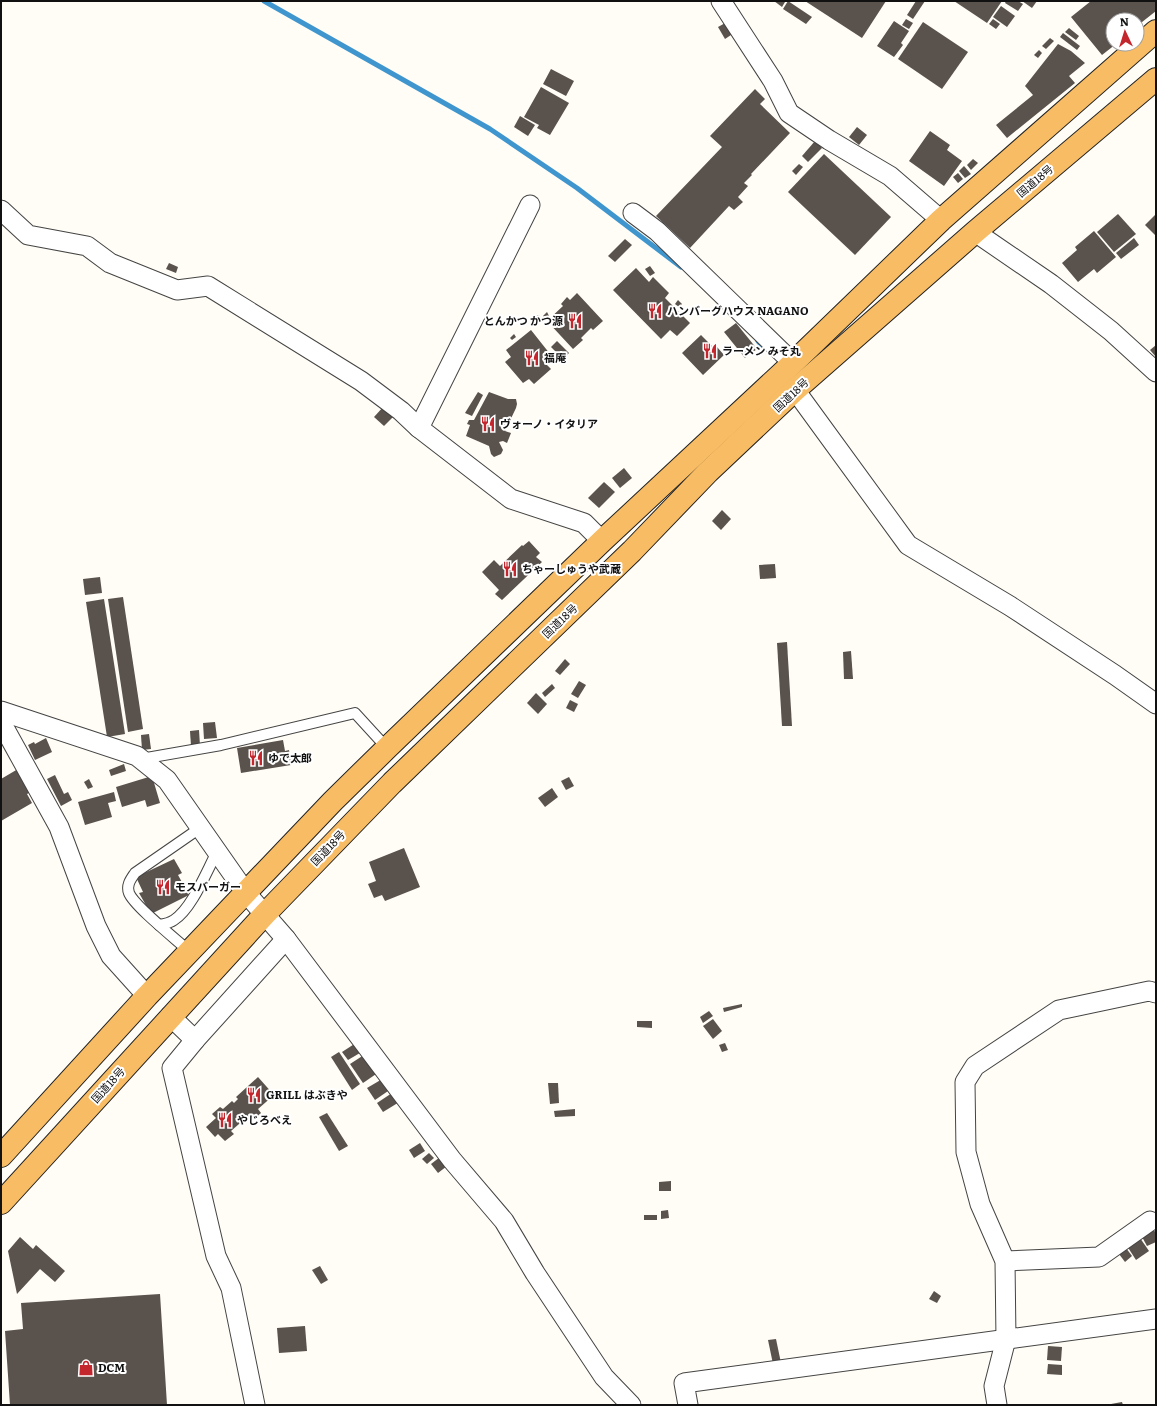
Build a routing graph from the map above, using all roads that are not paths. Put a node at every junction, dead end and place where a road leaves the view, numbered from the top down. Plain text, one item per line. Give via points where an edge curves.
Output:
1 (721, 1) edge
2 (1156, 31) edge
3 (1156, 79) edge
4 (530, 205) dead end
5 (1, 210) edge
6 (633, 213) dead end
7 (941, 220) junction
8 (975, 232) junction
9 (793, 363) junction
10 (1156, 372) edge
11 (795, 390) junction
12 (419, 428) junction
13 (602, 541) junction
14 (1156, 704) edge
15 (1, 711) edge
16 (1, 722) edge
17 (387, 748) junction
18 (141, 759) junction
19 (200, 828) junction
20 (217, 852) junction
21 (246, 893) junction
22 (265, 914) junction
23 (160, 925) junction
24 (286, 939) junction
25 (190, 952) junction
26 (1156, 993) edge
27 (147, 996) junction
28 (170, 1016) junction
29 (195, 1040) junction
30 (1, 1156) edge
31 (1, 1203) edge
32 (1150, 1221) dead end
33 (1005, 1261) junction
34 (1156, 1319) edge
35 (1006, 1339) junction
36 (255, 1405) edge
37 (631, 1405) edge
38 (688, 1405) edge
39 (998, 1405) edge

1 - 7 street via 773,82 789,113 890,176
2 - 7 highway, 国道18号
3 - 8 highway, 国道18号
4 - 12 street
5 - 12 street via 28,235 87,246 110,263 176,290 208,286 361,381
6 - 9 street via 657,231
7 - 9 highway, 国道18号
8 - 10 street via 1051,284 1111,331
8 - 11 highway, 国道18号
9 - 13 highway, 国道18号
11 - 14 street via 908,545 1010,606
11 - 22 highway, 国道18号 via 708,472 632,551 392,783
12 - 13 street via 511,499 584,523
13 - 17 highway, 国道18号
15 - 18 street
16 - 27 street via 59,827 96,926 111,956
17 - 18 lane via 355,713 221,745
17 - 21 highway, 国道18号
18 - 19 street via 167,780
19 - 20 street
19 - 23 lane via 135,873 129,882 129,892 136,904
20 - 21 street
20 - 23 lane via 185,910 175,920
21 - 22 street
21 - 25 highway, 国道18号
22 - 24 street
22 - 28 highway, 国道18号
23 - 25 lane
24 - 29 street
24 - 37 street via 452,1160 504,1221 604,1377
25 - 27 highway, 国道18号
26 - 33 street via 1149,990 1059,1010 975,1066 965,1082 966,1152 980,1204
27 - 30 highway, 国道18号
28 - 29 street
28 - 31 highway, 国道18号
29 - 36 street via 172,1068 216,1256 231,1288
32 - 33 street via 1099,1257
33 - 35 street
34 - 35 street
35 - 38 street via 684,1383
35 - 39 street via 994,1386

